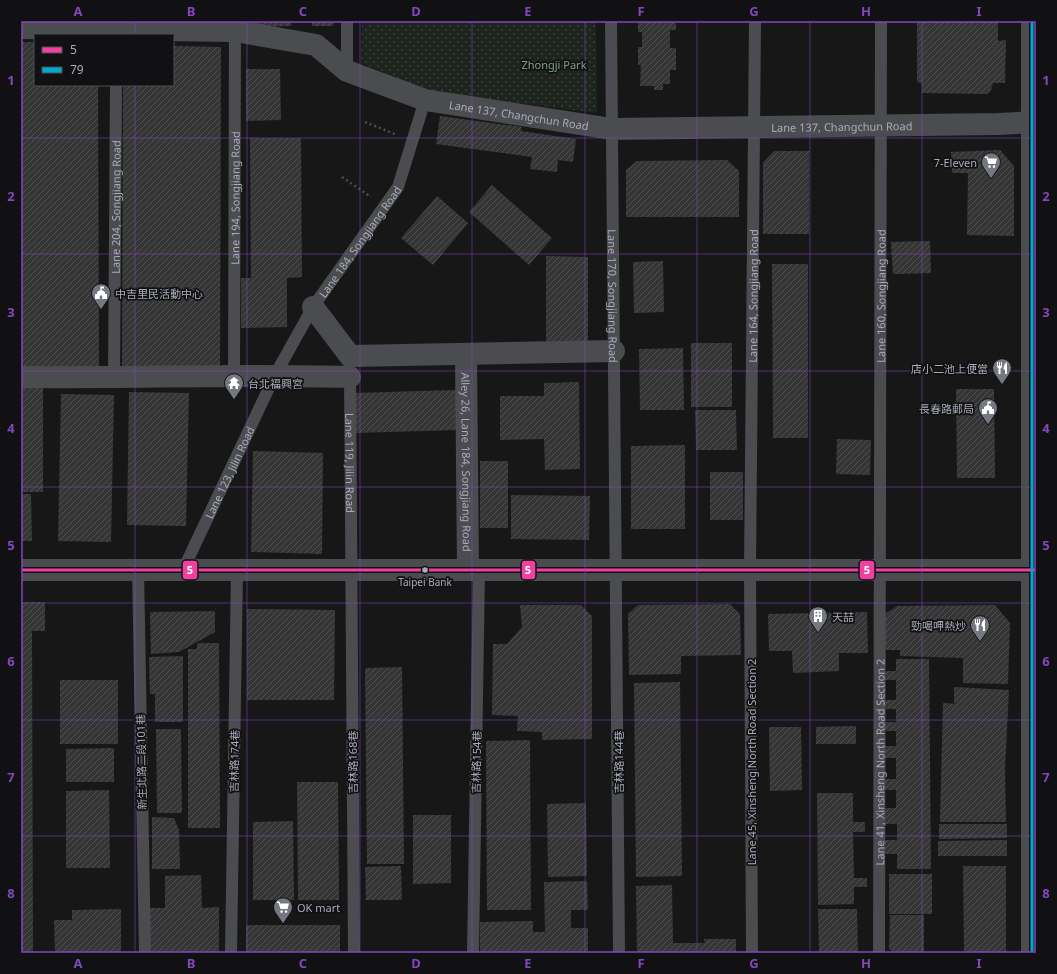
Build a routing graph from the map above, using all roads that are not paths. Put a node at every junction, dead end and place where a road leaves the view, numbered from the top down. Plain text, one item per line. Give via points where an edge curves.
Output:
1 (347, 21) edge
2 (611, 21) edge
3 (755, 21) edge
4 (881, 21) edge
5 (1032, 21) edge
6 (234, 26) edge
7 (21, 28) edge
8 (116, 28) edge
9 (347, 71) junction
10 (116, 86) edge
11 (425, 100) junction
12 (1034, 122) edge
13 (882, 124) junction
14 (754, 126) junction
15 (612, 129) junction
16 (313, 307) junction
17 (614, 351) junction
18 (466, 354) junction
19 (350, 367) junction
20 (275, 375) junction
21 (234, 376) junction
22 (21, 377) edge
23 (114, 378) junction
24 (21, 570) edge
25 (138, 570) junction
26 (183, 570) junction
27 (237, 570) junction
28 (351, 570) junction
29 (473, 570) junction
30 (616, 570) junction
31 (750, 570) junction
32 (880, 570) junction
33 (1034, 570) edge
34 (145, 953) edge
35 (231, 953) edge
36 (354, 953) edge
37 (473, 953) edge
38 (619, 953) edge
39 (752, 953) edge
40 (879, 953) edge
41 (1032, 953) edge

1 - 9 lane
2 - 15 lane, Lane 170, Songjiang Road
3 - 14 lane, Lane 164, Songjiang Road
4 - 13 lane, Lane 160, Songjiang Road
5 - 12 street
6 - 8 street, Lane 137, Changchun Road
6 - 9 street, Lane 137, Changchun Road via 316,46
6 - 21 lane, Lane 194, Songjiang Road
7 - 8 street, Lane 137, Changchun Road
9 - 11 street, Lane 137, Changchun Road
10 - 23 lane, Lane 204, Songjiang Road
11 - 15 street, Lane 137, Changchun Road
11 - 16 lane, Lane 184, Songjiang Road via 398,187
12 - 13 street, Lane 137, Changchun Road
12 - 33 street
13 - 14 street, Lane 137, Changchun Road
13 - 32 lane, Lane 160, Songjiang Road
14 - 15 street, Lane 137, Changchun Road
14 - 31 lane, Lane 164, Songjiang Road
15 - 17 lane, Lane 170, Songjiang Road
16 - 19 street
16 - 20 lane, Lane 184, Songjiang Road
17 - 18 street
17 - 30 lane, Lane 170, Songjiang Road
18 - 19 street
18 - 29 street, Alley 26, Lane 184, Songjiang Road
19 - 20 street
19 - 28 lane, Lane 119, Jilin Road
20 - 21 street
20 - 26 lane, Lane 123, Jilin Road
21 - 23 street
22 - 23 street
24 - 25 street
25 - 26 street
25 - 34 lane, 新生北路二段101巷
26 - 27 street
27 - 28 street
27 - 35 lane, 吉林路174巷
28 - 29 street
28 - 36 lane, 吉林路168巷
29 - 30 street
29 - 37 lane, 吉林路154巷
30 - 31 street
30 - 38 lane, 吉林路144巷
31 - 32 street
31 - 39 lane, Lane 45, Xinsheng North Road Section 2
32 - 33 street
32 - 40 lane, Lane 41, Xinsheng North Road Section 2
33 - 41 street

